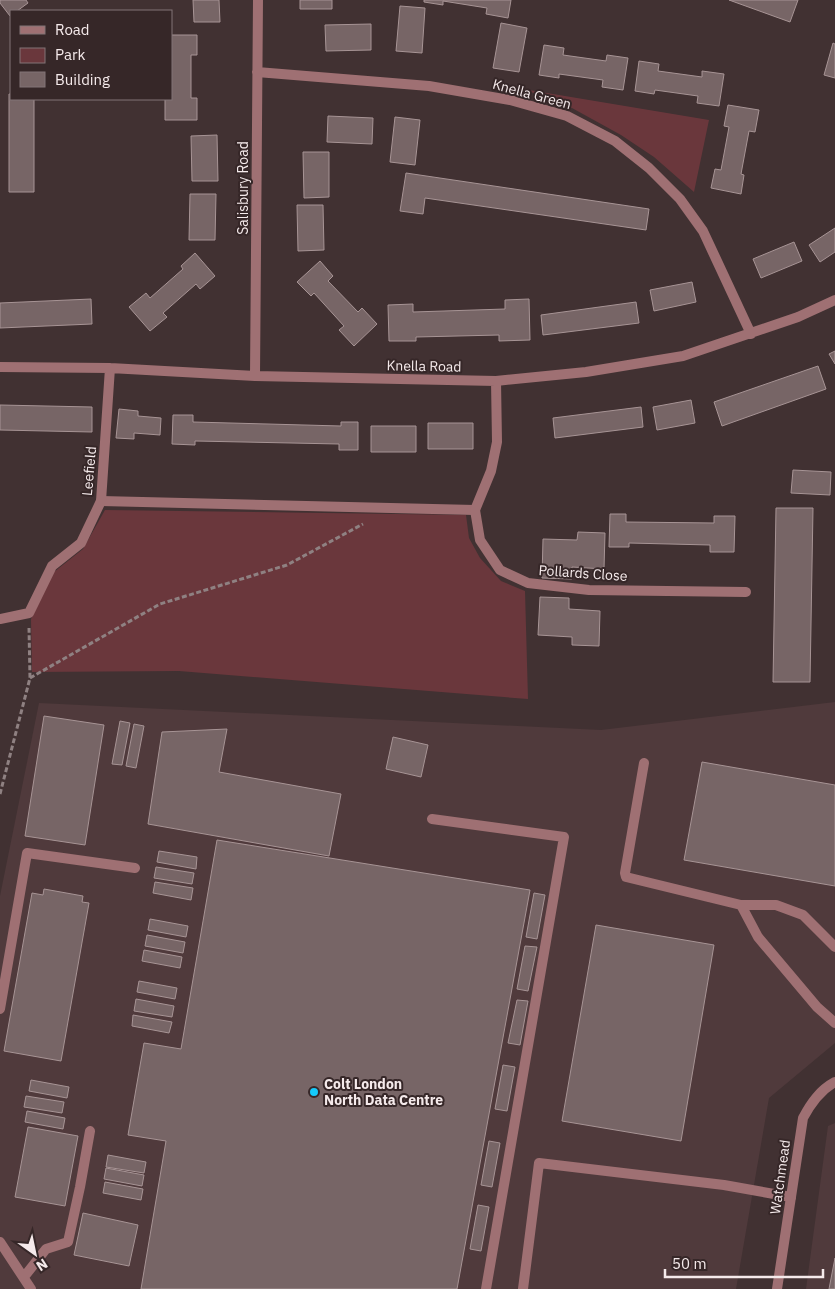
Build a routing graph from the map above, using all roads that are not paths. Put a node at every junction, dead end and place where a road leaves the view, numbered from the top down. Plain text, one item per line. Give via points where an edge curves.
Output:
1 (258, 0) edge
2 (257, 72) junction
3 (835, 300) edge
4 (751, 334) junction
5 (0, 367) edge
6 (110, 368) junction
7 (255, 376) junction
8 (496, 381) junction
9 (101, 501) junction
10 (475, 510) junction
11 (746, 592) dead end
12 (0, 619) edge
13 (644, 763) dead end
14 (432, 818) dead end
15 (135, 868) dead end
16 (742, 904) junction
17 (835, 947) edge
18 (0, 1009) edge
19 (835, 1023) edge
20 (835, 1082) edge
21 (90, 1132) dead end
22 (791, 1197) junction
23 (0, 1242) edge
24 (24, 1277) junction
25 (31, 1289) edge
26 (486, 1289) edge
27 (523, 1289) edge
28 (777, 1289) edge

1 - 2 street, Salisbury Road
2 - 4 street, Knella Green via 429,86 510,100 567,116 615,141 674,193 703,231
2 - 7 street, Salisbury Road
3 - 4 street, Knella Road
4 - 8 street, Knella Road via 683,356 586,372
5 - 6 street, Knella Road
6 - 7 street, Knella Road
6 - 9 street, Leefield
7 - 8 street, Knella Road
8 - 10 street via 497,442 492,470
9 - 10 street
9 - 12 street, Leefield via 81,543 52,566 29,613
10 - 11 street, Pollards Close via 480,540 500,570 528,583 589,590
13 - 16 street via 626,877
14 - 26 street via 564,838
15 - 18 street via 27,853
16 - 17 street via 776,905 803,915
16 - 19 street via 758,937 817,1007
20 - 22 street, Watchmead via 810,1104 803,1118
21 - 24 street via 68,1242 46,1249
22 - 27 street via 724,1185 539,1163
22 - 28 street, Watchmead
23 - 24 street
24 - 25 street

